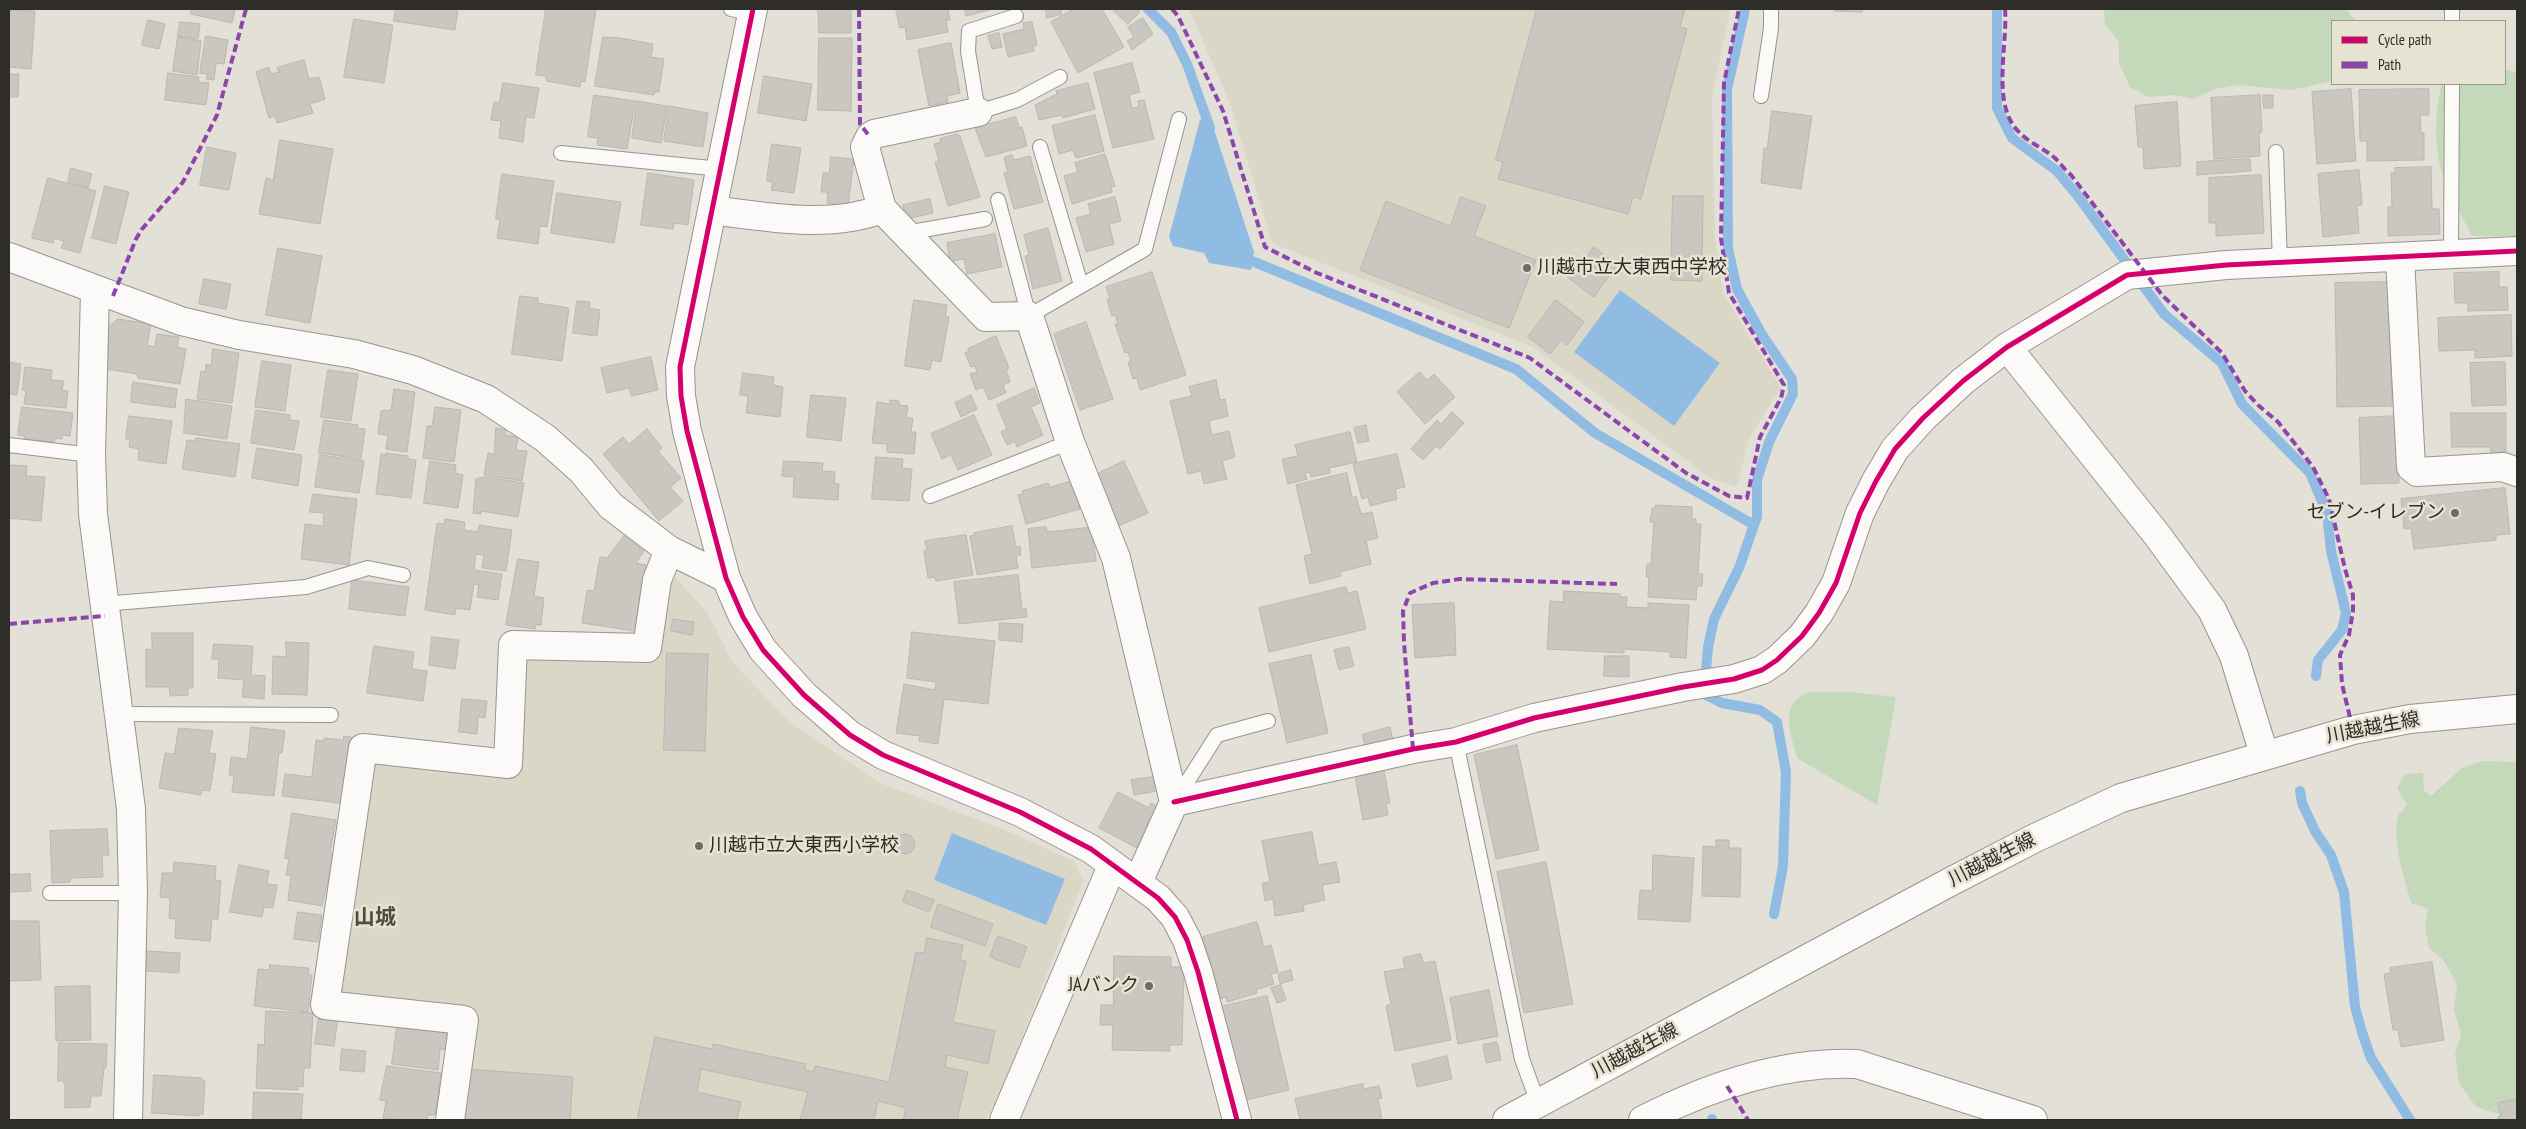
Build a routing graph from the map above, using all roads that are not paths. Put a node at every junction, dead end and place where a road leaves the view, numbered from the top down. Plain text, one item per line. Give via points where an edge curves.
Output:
1 (1771, 9) edge
2 (745, 10) edge
3 (1016, 16) dead end
4 (1060, 77) dead end
5 (2452, 85) edge
6 (1761, 96) dead end
7 (978, 112) junction
8 (1179, 119) dead end
9 (1040, 147) dead end
10 (2276, 152) dead end
11 (561, 154) dead end
12 (721, 169) junction
13 (998, 200) dead end
14 (882, 209) junction
15 (712, 210) junction
16 (985, 219) dead end
17 (906, 233) junction
18 (2517, 251) edge
19 (2452, 254) junction
20 (9, 257) edge
21 (2400, 258) junction
22 (2280, 263) junction
23 (1082, 285) junction
24 (95, 290) junction
25 (1029, 316) junction
26 (2007, 347) junction
27 (1070, 442) junction
28 (9, 445) edge
29 (91, 454) junction
30 (2517, 472) edge
31 (930, 496) dead end
32 (669, 550) junction
33 (403, 575) dead end
34 (726, 578) junction
35 (104, 604) junction
36 (2517, 709) edge
37 (118, 714) junction
38 (331, 715) dead end
39 (1268, 721) dead end
40 (1456, 742) junction
41 (2264, 754) junction
42 (1174, 802) junction
43 (1112, 866) junction
44 (1138, 882) junction
45 (50, 893) dead end
46 (132, 893) junction
47 (1538, 1103) junction
48 (128, 1120) edge
49 (450, 1120) edge
50 (1004, 1120) edge
51 (1237, 1120) edge
52 (1507, 1120) edge
53 (1643, 1120) edge
54 (2032, 1120) edge

1 - 6 lane
2 - 12 street
3 - 7 lane via 969,31 968,51
4 - 7 lane via 1017,100
5 - 19 lane
7 - 14 street via 870,137 865,147
8 - 23 lane via 1144,249
9 - 23 lane
10 - 22 lane
11 - 12 lane
12 - 15 street
13 - 25 lane
14 - 15 street via 864,216 819,219
14 - 17 street
15 - 34 street via 680,367 681,396 689,440
16 - 17 lane
17 - 25 street via 986,317
18 - 19 street
19 - 21 street
20 - 24 street
21 - 22 street
21 - 30 street via 2411,467 2417,472 2503,467
22 - 26 street via 2136,274
23 - 25 lane
24 - 29 street
24 - 32 street via 181,321 387,363 486,399 545,438 581,470 612,506
25 - 27 street
26 - 40 street via 1963,381 1895,449 1860,513 1836,583 1820,613 1777,660 1762,670 1734,679 1534,718
26 - 41 street via 2157,535 2212,610 2234,656
27 - 31 lane
27 - 42 street via 1116,558
28 - 29 lane
29 - 35 street
32 - 34 street
32 - 49 street via 657,580 647,648 512,646 508,764 363,748 325,1005 464,1020
33 - 35 lane via 368,568 306,587
34 - 43 street via 743,617 763,650 804,695 850,736 883,755 1020,812 1091,849
35 - 37 street
36 - 41 street, 川越越生線 via 2410,719 2353,730
37 - 38 lane
37 - 46 street via 131,809
39 - 42 lane via 1217,736
40 - 42 street
40 - 47 lane via 1522,1059
41 - 47 street, 川越越生線 via 2121,798 2035,838
42 - 44 street
43 - 44 street
43 - 50 street
44 - 51 street via 1175,917 1187,940
45 - 46 lane
46 - 48 street
47 - 52 street, 川越越生線
53 - 54 street via 1727,1086 1794,1067 1826,1063 1857,1064

